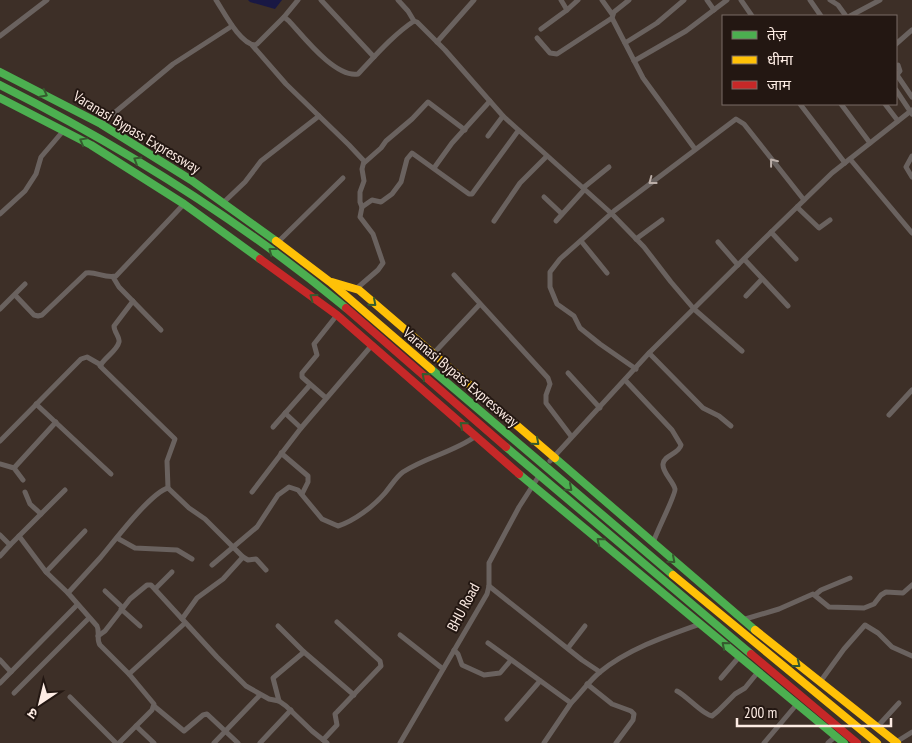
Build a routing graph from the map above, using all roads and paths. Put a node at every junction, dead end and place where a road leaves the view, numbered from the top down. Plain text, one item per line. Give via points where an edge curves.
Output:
1 (47, 0) edge
2 (216, 0) edge
3 (298, 0) edge
4 (321, 0) edge
5 (398, 0) edge
6 (474, 0) edge
7 (561, 0) edge
8 (578, 0) edge
9 (602, 0) edge
10 (629, 0) edge
11 (684, 0) edge
12 (706, 0) edge
13 (727, 0) edge
14 (741, 0) edge
15 (810, 0) edge
16 (880, 0) edge
17 (835, 1) edge
18 (567, 10) junction
19 (714, 10) junction
20 (751, 15) edge
21 (820, 15) edge
22 (845, 15) edge
23 (852, 15) edge
24 (612, 16) junction
25 (284, 17) junction
26 (414, 22) junction
27 (232, 26) junction
28 (541, 29) dead end
29 (912, 30) edge
30 (0, 36) edge
31 (537, 38) dead end
32 (437, 42) junction
33 (625, 43) junction
34 (897, 43) edge
35 (252, 45) junction
36 (374, 57) junction
37 (634, 61) junction
38 (898, 65) dead end
39 (0, 72) edge
40 (897, 74) edge
41 (897, 76) edge
42 (0, 85) edge
43 (897, 91) edge
44 (912, 97) edge
45 (0, 98) edge
46 (490, 101) junction
47 (801, 105) edge
48 (842, 105) edge
49 (886, 105) edge
50 (911, 112) edge
51 (319, 116) junction
52 (503, 116) junction
53 (898, 121) junction
54 (101, 124) junction
55 (64, 130) junction
56 (465, 130) junction
57 (518, 131) junction
58 (488, 136) dead end
59 (870, 143) junction
60 (695, 149) junction
61 (547, 156) junction
62 (912, 156) edge
63 (847, 161) junction
64 (364, 163) junction
65 (609, 167) dead end
66 (434, 168) junction
67 (912, 177) edge
68 (343, 178) dead end
69 (584, 189) junction
70 (544, 197) dead end
71 (804, 200) junction
72 (224, 202) junction
73 (184, 204) junction
74 (362, 207) junction
75 (797, 207) junction
76 (0, 214) edge
77 (562, 214) junction
78 (612, 214) junction
79 (662, 220) dead end
80 (830, 220) dead end
81 (494, 221) dead end
82 (556, 221) dead end
83 (771, 232) junction
84 (912, 233) edge
85 (636, 239) junction
86 (581, 241) junction
87 (278, 242) junction
88 (718, 242) dead end
89 (796, 258) dead end
90 (744, 259) junction
91 (738, 265) junction
92 (607, 273) dead end
93 (454, 275) dead end
94 (113, 277) junction
95 (762, 279) junction
96 (330, 282) junction
97 (25, 284) dead end
98 (356, 290) junction
99 (15, 295) junction
100 (746, 296) dead end
101 (133, 301) junction
102 (480, 304) junction
103 (788, 306) dead end
104 (0, 309) edge
105 (694, 309) junction
106 (337, 315) junction
107 (161, 330) dead end
108 (372, 345) junction
109 (742, 351) dead end
110 (649, 353) junction
111 (433, 354) junction
112 (100, 364) junction
113 (636, 369) junction
114 (568, 373) dead end
115 (625, 380) junction
116 (310, 385) junction
117 (912, 390) edge
118 (326, 398) junction
119 (36, 404) junction
120 (600, 408) junction
121 (285, 413) junction
122 (889, 415) dead end
123 (56, 422) junction
124 (732, 426) dead end
125 (273, 427) dead end
126 (301, 428) junction
127 (476, 436) junction
128 (571, 436) junction
129 (0, 441) edge
130 (281, 454) junction
131 (552, 459) junction
132 (0, 464) edge
133 (14, 468) junction
134 (111, 474) dead end
135 (23, 480) dead end
136 (534, 482) junction
137 (168, 488) junction
138 (65, 490) dead end
139 (25, 492) dead end
140 (252, 492) dead end
141 (302, 494) junction
142 (41, 514) junction
143 (85, 531) dead end
144 (0, 535) edge
145 (19, 536) junction
146 (117, 538) junction
147 (653, 543) junction
148 (10, 545) junction
149 (232, 547) junction
150 (0, 556) edge
151 (243, 557) junction
152 (192, 559) dead end
153 (212, 565) dead end
154 (266, 570) dead end
155 (46, 572) junction
156 (172, 572) dead end
157 (850, 578) dead end
158 (912, 585) edge
159 (489, 586) junction
160 (155, 589) junction
161 (105, 591) dead end
162 (68, 593) junction
163 (815, 595) junction
164 (77, 605) junction
165 (121, 608) junction
166 (89, 618) junction
167 (742, 620) junction
168 (184, 621) junction
169 (337, 622) dead end
170 (700, 624) junction
171 (140, 626) dead end
172 (278, 626) dead end
173 (585, 626) dead end
174 (400, 635) dead end
175 (98, 636) junction
176 (488, 643) dead end
177 (568, 648) junction
178 (454, 650) junction
179 (304, 652) junction
180 (739, 656) junction
181 (912, 656) edge
182 (0, 660) edge
183 (511, 660) junction
184 (443, 669) junction
185 (10, 672) junction
186 (600, 672) junction
187 (758, 672) junction
188 (129, 674) junction
189 (721, 678) dead end
190 (540, 681) junction
191 (820, 682) junction
192 (0, 683) edge
193 (588, 684) junction
194 (677, 691) dead end
195 (14, 693) dead end
196 (260, 695) junction
197 (354, 695) junction
198 (70, 697) dead end
199 (278, 702) junction
200 (571, 702) junction
201 (797, 704) junction
202 (899, 704) dead end
203 (154, 706) junction
204 (291, 710) junction
205 (507, 719) dead end
206 (136, 726) junction
207 (877, 727) junction
208 (226, 732) junction
209 (912, 732) edge
210 (836, 736) junction
211 (325, 742) edge
212 (117, 743) edge
213 (154, 743) edge
214 (214, 743) edge
215 (238, 743) edge
216 (260, 743) edge
217 (400, 743) edge
218 (544, 743) edge
219 (616, 743) edge
220 (764, 743) edge
221 (828, 743) edge
222 (844, 743) edge
223 (857, 743) edge
224 (877, 743) edge
225 (897, 743) edge

1 - 30 street
2 - 27 street
3 - 25 street
4 - 36 street
5 - 26 street
6 - 32 street
7 - 18 street
8 - 18 street
9 - 24 street
10 - 24 street
11 - 33 street via 657,23
12 - 19 street
13 - 19 street
14 - 20 street
15 - 21 street
16 - 23 street
17 - 22 street
18 - 28 street
19 - 37 street via 686,31
24 - 31 street via 557,54 550,53
24 - 33 street
25 - 35 street via 257,44
25 - 36 street via 328,61 352,74 358,74
26 - 32 street
26 - 36 street
27 - 35 street
27 - 54 street via 173,64
29 - 34 street
32 - 46 street
33 - 37 street
35 - 51 street
37 - 60 street via 653,93
38 - 40 street via 900,71
39 -> 54 main road, Varanasi Bypass Expressway
41 - 44 street
223 -> 42 main road, Varanasi Bypass Expressway via 322,288 185,189 102,138
43 - 50 street
45 - 55 main road
46 - 52 street
46 - 56 street
47 - 63 street
48 - 59 street
49 - 53 street
50 - 53 street
51 - 64 street
51 - 72 street via 261,161
52 - 57 street
52 - 58 street
53 - 59 street
54 - 72 main road, Varanasi Bypass Expressway
73 -> 55 main road
55 - 76 street via 41,157 36,174 25,191
56 - 64 street via 428,102
56 - 66 street
57 - 61 street
57 - 66 street via 472,194
59 - 63 street
71 -> 60 street via 740,120 733,120
60 -> 78 street
61 - 69 street
61 - 81 street via 520,183
62 - 67 street via 906,167
63 - 71 street
63 - 84 street
64 - 74 street via 359,199
65 - 69 street
66 - 74 street via 412,153 407,159 401,182 387,198 381,202 372,200
68 - 87 street
69 - 77 street
69 - 78 street
70 - 77 street
71 - 75 street
72 - 87 main road, Varanasi Bypass Expressway
73 - 94 street
106 -> 73 main road
74 - 98 street via 360,217 373,234 383,263
75 - 80 street via 819,228
75 - 83 street
77 - 82 street
78 - 85 street
78 - 86 street
79 - 85 street
83 - 89 street
83 - 90 street
85 - 105 street
86 - 92 street
86 - 113 street via 550,272 553,298 574,316 580,328
87 - 96 main road, Varanasi Bypass Expressway
88 - 91 street
90 - 91 street
90 - 95 street
91 - 105 street
93 - 102 street
94 - 99 street via 86,274 38,316
94 - 101 street
95 - 100 street
95 - 103 street
96 - 98 main road
96 -> 224 main road, Varanasi Bypass Expressway via 640,548
97 - 99 street
98 -> 111 main road
99 - 104 street
101 - 107 street
101 - 112 street via 114,326 118,343
102 - 111 street
102 - 128 street via 548,378 546,402
105 - 109 street
105 - 110 street
106 - 108 main road
106 - 116 street via 314,344 317,355 302,373
108 - 118 street
127 -> 108 main road
110 - 113 street
110 - 124 street via 703,408
111 -> 131 main road
112 - 119 street via 84,357
112 - 137 street via 175,439 167,461
113 - 115 street
114 - 120 street
115 - 120 street
115 - 147 street via 672,430 681,445 663,464 675,494
116 - 118 street
116 - 121 street
117 - 122 street
118 - 126 street
119 - 123 street
119 - 129 street
120 - 128 street
121 - 125 street
121 - 126 street
123 - 133 street
123 - 134 street
126 - 130 street
127 - 136 main road
127 - 141 street via 462,446 402,473 378,500 342,524 334,525 322,519
128 - 131 street
130 - 140 street
130 - 141 street via 308,476
131 - 147 main road
132 - 133 street
133 - 135 street
136 - 159 street, BHU Road via 489,563
170 -> 136 main road
137 - 146 street via 162,490
137 - 149 street
138 - 142 street
139 - 142 street via 30,504
141 - 149 street via 293,487 285,489 274,499 257,527
142 - 145 street
143 - 155 street
144 - 148 street
145 - 148 street
145 - 155 street
146 - 152 street via 136,548 177,550
146 - 162 street
147 -> 167 main road
148 - 150 street
149 - 151 street
149 - 153 street
151 - 154 street via 256,559
151 - 168 street via 223,579 197,598
155 - 162 street
156 - 160 street
157 - 163 street
158 - 163 street via 904,593 886,592 874,604 864,608 829,607
159 - 177 street
159 - 178 street, BHU Road
160 - 165 street via 147,585
160 - 168 street
161 - 165 street
162 - 164 street
163 - 167 street via 810,594 779,610
164 - 166 street
164 - 185 street
165 - 171 street
165 - 175 street
166 - 175 street via 98,628
166 - 195 street
167 -> 191 main road
168 - 188 street
168 - 196 street via 241,681
169 - 197 street via 381,664
180 -> 170 main road
170 - 186 street via 630,653
172 - 179 street
173 - 177 street
174 - 184 street
175 - 188 street via 100,645
176 - 183 street
177 - 186 street
178 - 183 street via 462,665 484,675 500,673
178 - 184 street, BHU Road
179 - 197 street
179 - 199 street via 273,678
180 - 187 main road
180 - 189 street
181 - 191 street via 892,647 865,625
182 - 185 street
183 - 190 street
184 - 217 street, BHU Road
185 - 192 street
186 - 193 street
187 - 194 street via 745,688 712,716
187 - 201 main road
188 - 203 street
190 - 200 street
190 - 205 street
191 - 207 main road
193 - 200 street
193 - 219 street via 612,704 634,714
196 - 199 street
196 - 208 street
197 - 211 street via 335,714 336,725
198 - 212 street
199 - 204 street
200 - 218 street
201 - 210 main road
201 - 220 street
202 - 207 street
203 - 206 street
203 - 208 street via 184,731 206,714
204 - 211 street
204 - 216 street
206 - 212 street
206 - 213 street
207 - 225 main road
208 - 214 street
208 - 215 street
209 - 225 street
210 - 221 street
210 - 222 main road

